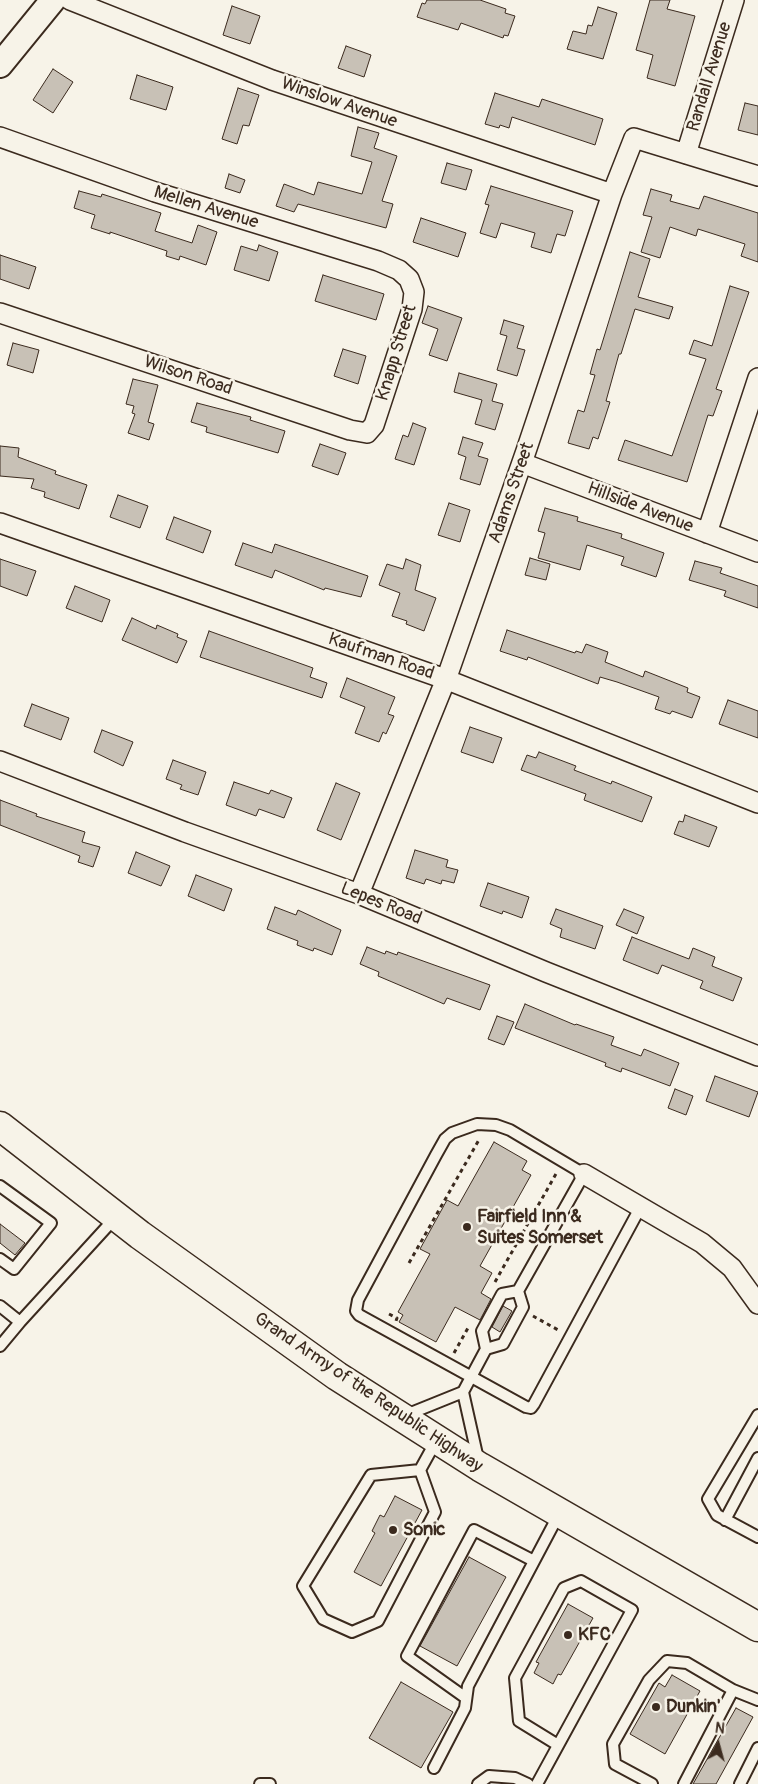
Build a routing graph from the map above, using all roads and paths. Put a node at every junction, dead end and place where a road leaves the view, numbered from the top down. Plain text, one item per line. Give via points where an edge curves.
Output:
1 (53, 0) edge
2 (70, 0) edge
3 (734, 0) edge
4 (0, 65) edge
5 (0, 137) edge
6 (686, 154) junction
7 (758, 176) edge
8 (612, 194) junction
9 (410, 280) joint
10 (0, 313) edge
11 (758, 378) edge
12 (374, 425) joint
13 (522, 463) junction
14 (0, 523) edge
15 (707, 533) junction
16 (758, 552) edge
17 (446, 680) junction
18 (0, 761) edge
19 (758, 803) edge
20 (359, 894) junction
21 (758, 1056) edge
22 (0, 1126) edge
23 (487, 1136) dead end
24 (549, 1167) dead end
25 (584, 1174) junction
26 (0, 1186) edge
27 (640, 1208) junction
28 (116, 1217) junction
29 (0, 1258) edge
30 (409, 1263) dead end
31 (492, 1287) dead end
32 (518, 1291) junction
33 (758, 1304) edge
34 (0, 1306) edge
35 (390, 1314) dead end
36 (532, 1315) dead end
37 (20, 1322) junction
38 (469, 1326) dead end
39 (403, 1327) dead end
40 (563, 1333) dead end
41 (0, 1346) edge
42 (486, 1349) junction
43 (448, 1353) dead end
44 (471, 1377) junction
45 (462, 1392) junction
46 (401, 1418) junction
47 (757, 1421) edge
48 (436, 1440) junction
49 (758, 1458) edge
50 (480, 1467) junction
51 (420, 1470) junction
52 (559, 1514) junction
53 (725, 1520) junction
54 (758, 1537) edge
55 (534, 1561) junction
56 (758, 1627) edge
57 (733, 1690) junction
58 (466, 1698) junction
59 (758, 1700) edge
60 (558, 1745) junction
61 (758, 1748) edge
62 (434, 1768) dead end
63 (260, 1784) edge
64 (270, 1784) edge
65 (478, 1784) edge
66 (528, 1784) edge
67 (537, 1784) edge
68 (652, 1784) edge
69 (684, 1784) edge
70 (740, 1784) edge

1 - 4 street
2 - 8 street, Winslow Avenue via 272,80
3 - 6 street, Randall Avenue
5 - 9 street, Mellen Avenue via 155,192 378,261 399,270
6 - 7 street
6 - 8 street, Adams Street via 634,138
8 - 13 street, Adams Street
9 - 12 street, Knapp Street via 414,292 412,309
10 - 12 street, Wilson Road via 350,430 367,432
11 - 15 street
13 - 15 street, Hillside Avenue
13 - 17 street, Adams Street
14 - 17 street, Kaufman Road
15 - 16 street, Hillside Avenue
17 - 19 street, Kaufman Road
17 - 20 street, Adams Street
18 - 20 street, Lepes Road
20 - 21 street, Lepes Road
22 - 28 main road, Grand Army of the Republic Highway
23 - 30 path via 481,1136
24 - 31 path via 557,1171
25 - 27 street
25 - 32 lane
25 - 44 lane via 510,1130 486,1123 452,1133 436,1155 358,1300 356,1311
26 - 29 lane via 51,1223 14,1269
27 - 33 street via 702,1244 732,1268
27 - 44 lane via 531,1408
28 - 37 lane
28 - 46 main road, Grand Army of the Republic Highway via 283,1338
32 - 42 lane via 523,1307 503,1344
32 - 42 lane via 502,1294 482,1331
34 - 37 lane
35 - 39 path
36 - 40 path
37 - 41 lane
38 - 43 path via 452,1356
42 - 44 lane
44 - 45 lane
45 - 46 lane
45 - 50 lane
46 - 48 main road, Grand Army of the Republic Highway
47 - 53 lane via 708,1498 717,1515
48 - 50 main road, Grand Army of the Republic Highway
48 - 51 lane
49 - 53 lane
50 - 52 main road, Grand Army of the Republic Highway
51 - 51 lane via 371,1475 303,1586 323,1619 352,1632 378,1621 435,1512
52 - 55 lane
52 - 56 main road, Grand Army of the Republic Highway
53 - 54 lane
55 - 58 lane via 468,1686
55 - 58 lane via 474,1530 407,1656
57 - 59 lane
57 - 68 lane via 687,1663 667,1662 649,1680 614,1744 615,1764
57 - 69 lane
58 - 62 lane via 465,1708
60 - 60 lane via 632,1610 581,1581 564,1588 515,1678 520,1721
60 - 67 lane
61 - 70 lane
63 - 64 lane
65 - 66 lane via 489,1776 515,1778

